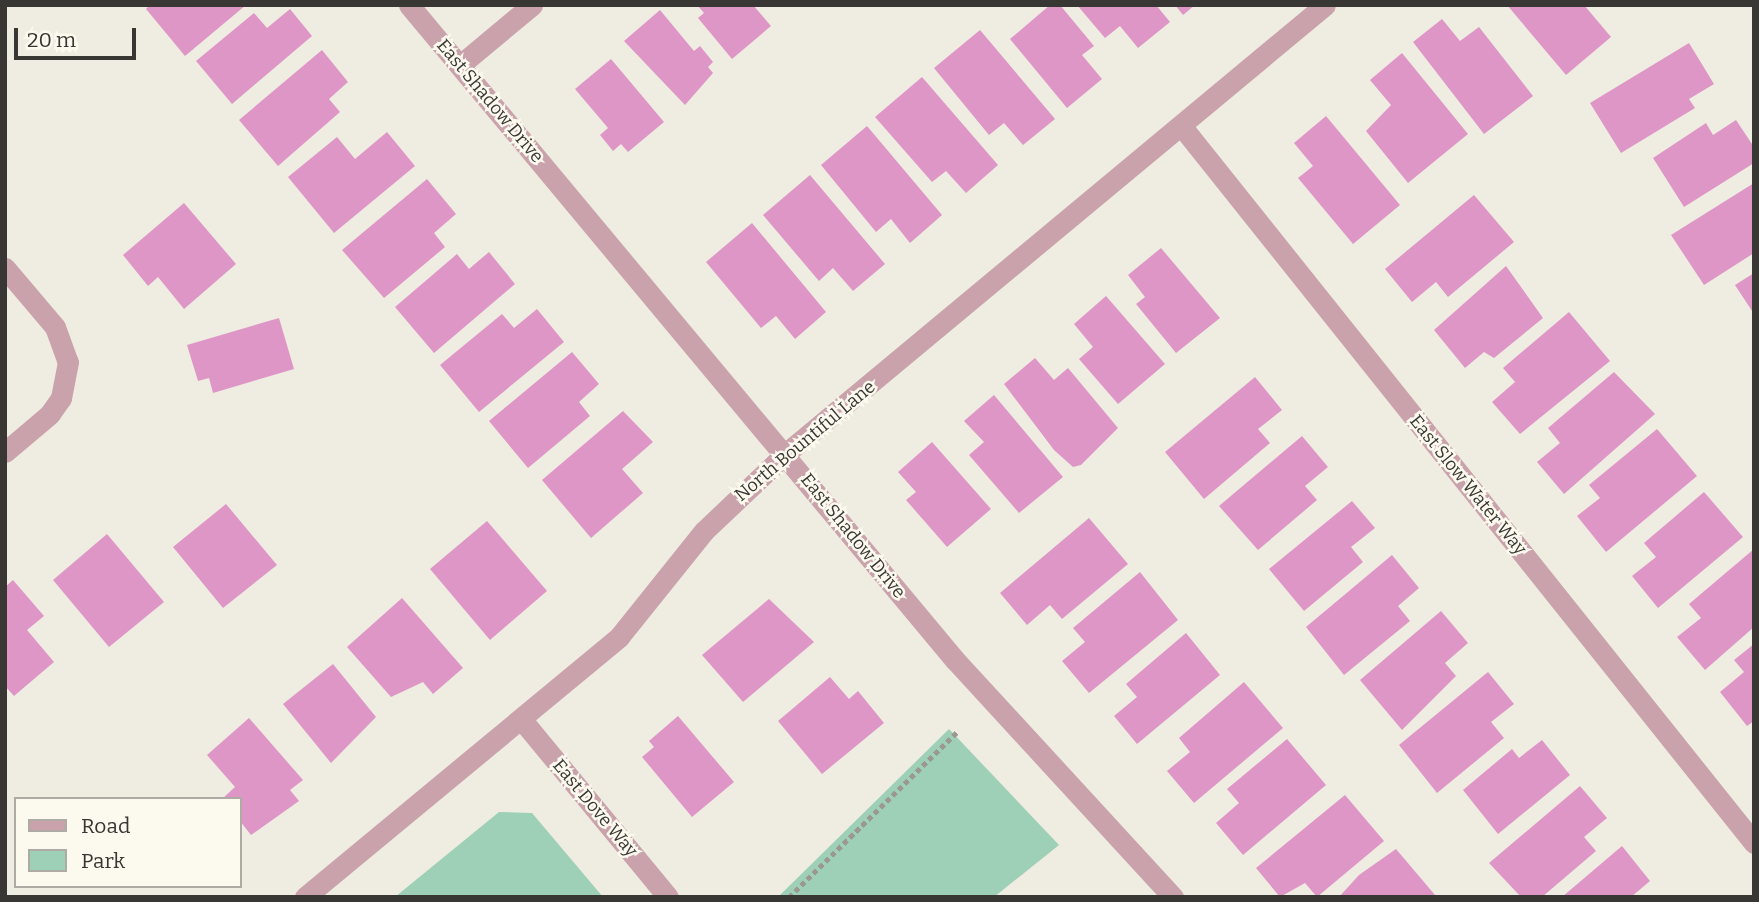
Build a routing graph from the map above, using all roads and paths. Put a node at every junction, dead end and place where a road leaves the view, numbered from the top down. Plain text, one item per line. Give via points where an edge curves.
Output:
1 (409, 5) edge
2 (531, 5) edge
3 (1325, 5) edge
4 (460, 65) junction
5 (1183, 128) junction
6 (5, 268) edge
7 (5, 452) edge
8 (786, 454) junction
9 (523, 720) junction
10 (959, 730) dead end
11 (1754, 843) edge
12 (305, 897) edge
13 (668, 897) edge
14 (789, 897) edge
15 (1173, 897) edge

1 - 4 street, East Shadow Drive
2 - 4 street
3 - 5 street, North Bountiful Lane
4 - 8 street, East Shadow Drive
5 - 8 street, North Bountiful Lane
5 - 11 street, East Slow Water Way
6 - 7 street via 55,327 67,380 50,414
8 - 9 street, North Bountiful Lane via 720,514 619,637
8 - 15 street, East Shadow Drive via 955,660
9 - 12 street, North Bountiful Lane
9 - 13 street, East Dove Way
10 - 14 path

